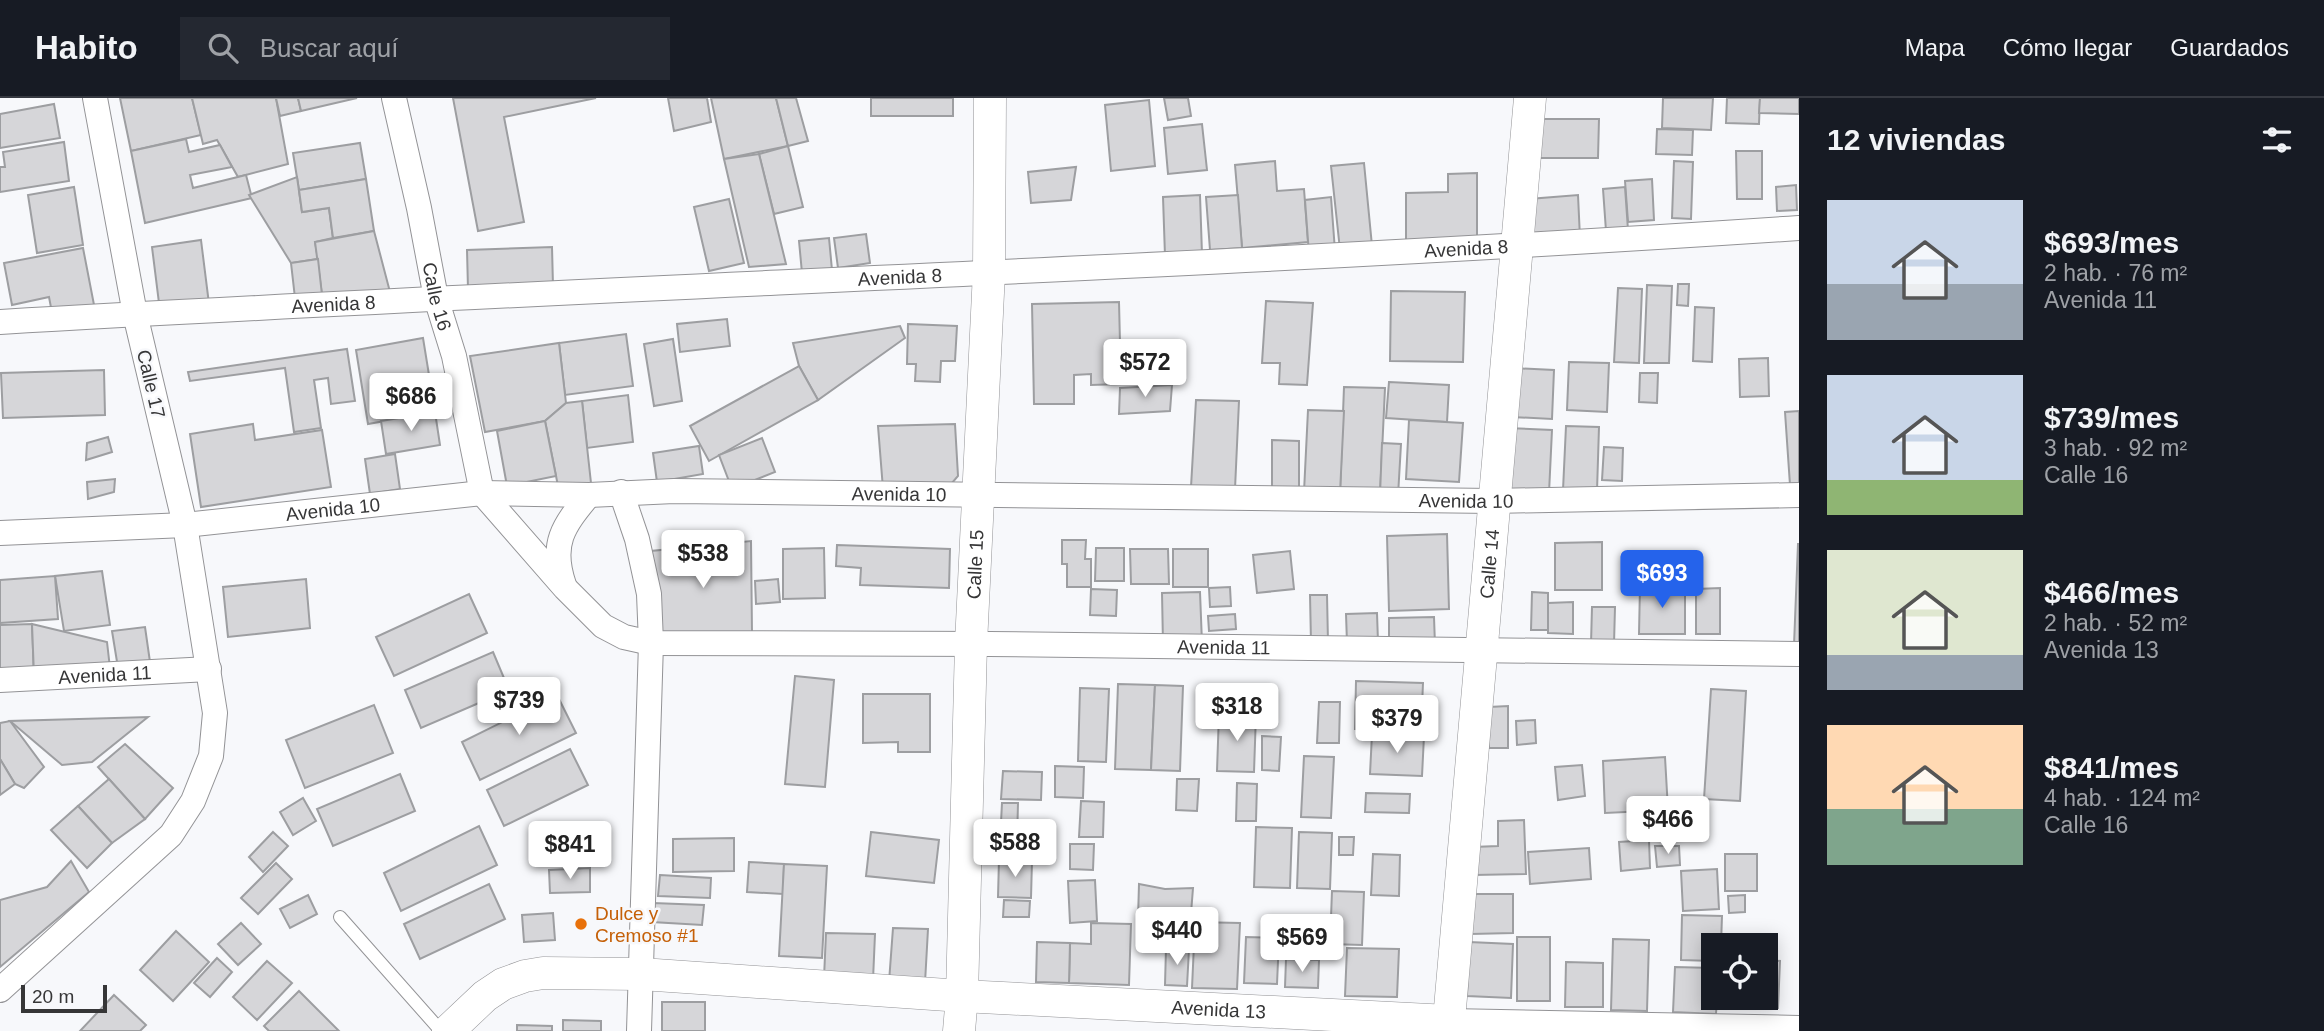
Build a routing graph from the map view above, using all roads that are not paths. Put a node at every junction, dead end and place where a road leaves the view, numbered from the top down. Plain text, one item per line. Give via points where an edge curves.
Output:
1 (95, 98) edge
2 (394, 98) edge
3 (990, 98) edge
4 (1530, 98) edge
5 (1799, 228) edge
6 (1516, 247) junction
7 (989, 272) junction
8 (436, 298) junction
9 (135, 314) junction
10 (0, 322) edge
11 (621, 492) junction
12 (482, 493) junction
13 (589, 495) junction
14 (1799, 495) edge
15 (980, 496) junction
16 (1493, 501) junction
17 (185, 525) junction
18 (0, 533) edge
19 (565, 588) junction
20 (651, 643) junction
21 (971, 644) junction
22 (1481, 649) junction
23 (1799, 654) edge
24 (209, 669) junction
25 (0, 680) edge
26 (340, 917) dead end
27 (641, 974) junction
28 (0, 990) edge
29 (962, 996) junction
30 (1448, 1026) edge
31 (1799, 1028) edge
32 (441, 1031) edge
33 (449, 1031) edge
34 (639, 1031) edge
35 (959, 1031) edge

1 - 9 street, Calle 17
2 - 8 street, Calle 16
3 - 7 street, Calle 15
4 - 6 street, Calle 14
5 - 6 street, Avenida 8
6 - 7 street, Avenida 8
6 - 16 street, Calle 14
7 - 8 street, Avenida 8
7 - 15 street, Calle 15
8 - 9 street, Avenida 8
8 - 12 street, Calle 16 via 454,356
9 - 10 street, Avenida 8
9 - 17 street, Calle 17
11 - 13 street, Avenida 10
11 - 15 street, Avenida 10
11 - 20 street via 649,594
12 - 13 street, Avenida 10
12 - 17 street, Avenida 10
12 - 19 street, Calle 16
13 - 19 street via 571,516 559,542
14 - 16 street, Avenida 10
15 - 16 street, Avenida 10
15 - 21 street, Calle 15
16 - 22 street, Calle 14
17 - 18 street, Avenida 10
17 - 24 street, Calle 17
19 - 20 street, Calle 16 via 603,626
20 - 21 street, Avenida 11
20 - 27 street
21 - 22 street, Avenida 11
21 - 29 street, Calle 15
22 - 23 street, Avenida 11
22 - 30 street, Calle 14
24 - 25 street, Avenida 11
24 - 28 street, Calle 17 via 215,713 211,756 193,801 171,835
26 - 32 lane
27 - 29 street, Avenida 13
27 - 33 street, Avenida 13 via 525,976 485,996
27 - 34 street
29 - 30 street, Avenida 13
29 - 35 street, Calle 15
30 - 31 street, Avenida 13

